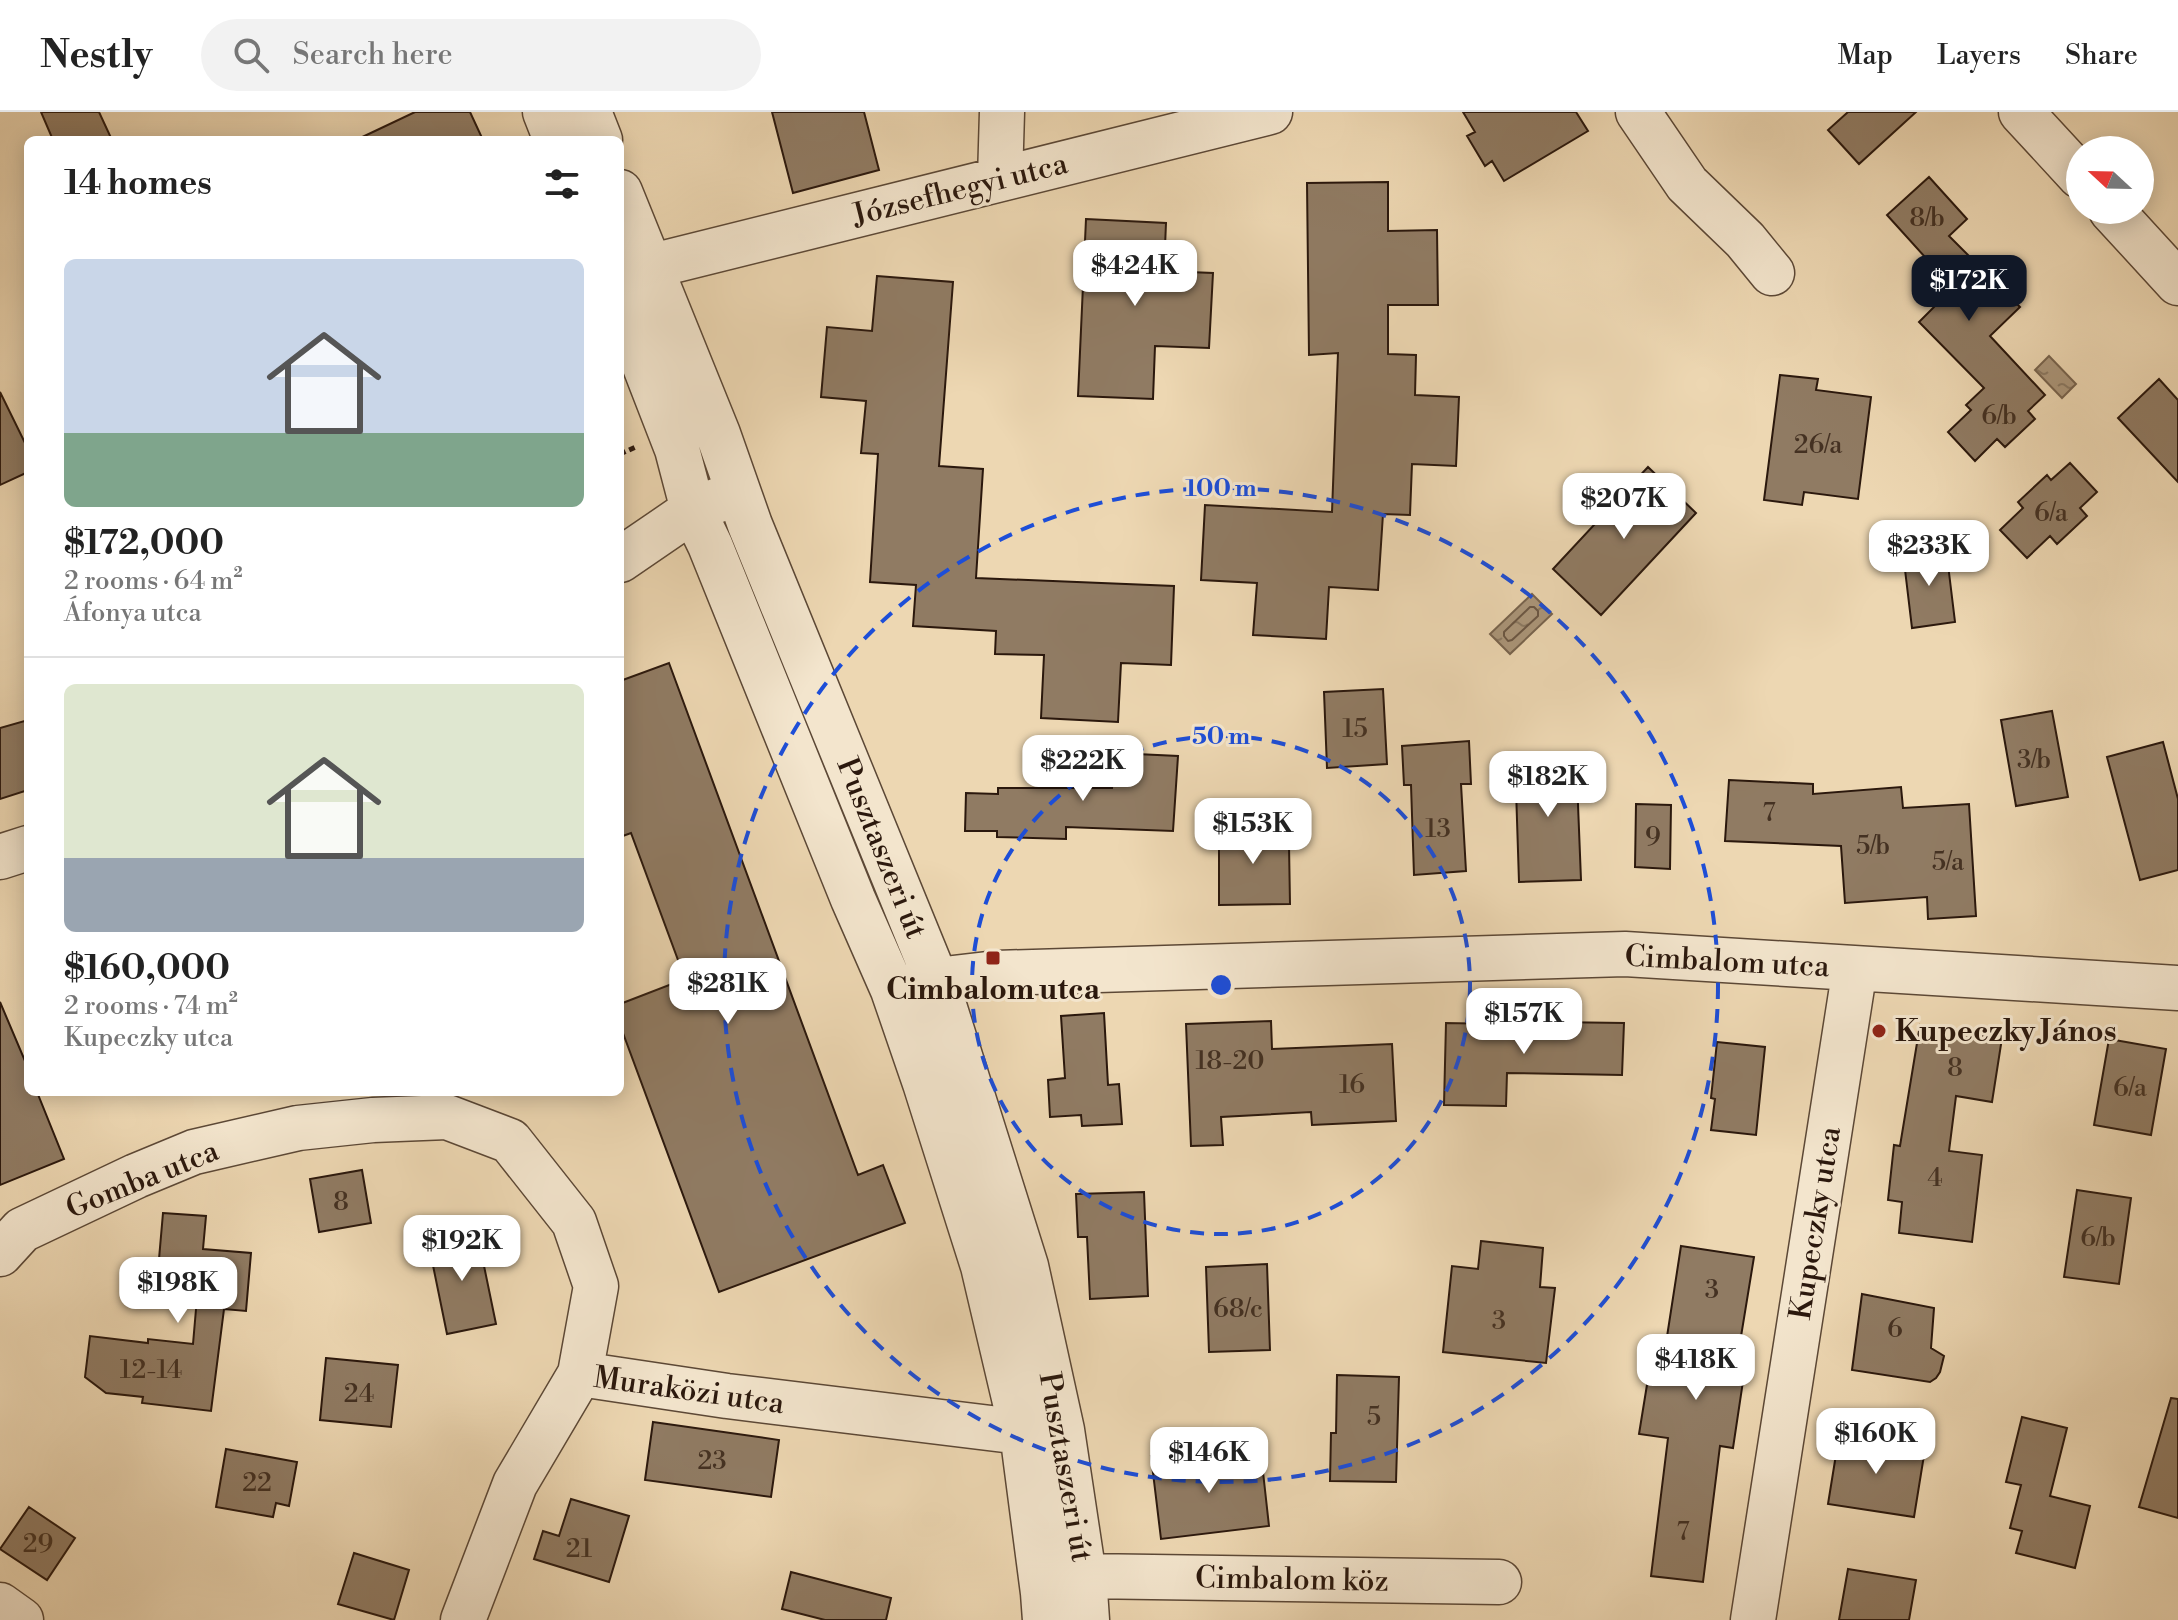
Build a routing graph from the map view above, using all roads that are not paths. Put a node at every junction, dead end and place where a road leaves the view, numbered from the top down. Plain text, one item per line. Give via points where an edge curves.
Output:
1 (545, 112) edge
2 (589, 112) edge
3 (1002, 112) edge
4 (1270, 112) edge
5 (1638, 112) edge
6 (2021, 112) edge
7 (554, 136) edge
8 (598, 136) edge
9 (2066, 161) edge
10 (1000, 179) junction
11 (624, 213) edge
12 (2124, 224) edge
13 (635, 271) edge
14 (1772, 273) dead end
15 (2178, 283) edge
16 (624, 312) edge
17 (738, 492) junction
18 (693, 510) junction
19 (624, 557) edge
20 (24, 849) edge
21 (0, 857) edge
22 (1855, 968) junction
23 (936, 980) junction
24 (2178, 988) edge
25 (893, 990) junction
26 (0, 1254) edge
27 (580, 1374) junction
28 (1022, 1432) junction
29 (1084, 1576) junction
30 (1499, 1582) dead end
31 (0, 1605) edge
32 (21, 1620) edge
33 (463, 1620) edge
34 (1045, 1620) edge
35 (1087, 1620) edge
36 (1753, 1620) edge

1 - 7 street
2 - 8 street
3 - 10 street
4 - 10 street, Józsefhegyi utca
5 - 14 street via 1687,184
6 - 9 street
10 - 13 street, Józsefhegyi utca
11 - 13 street, Pusztaszeri út
12 - 15 street
13 - 17 street, Pusztaszeri út via 718,434
16 - 18 street, Pusztaszeri út via 677,449
17 - 18 street
17 - 23 street, Pusztaszeri út
18 - 19 street
18 - 25 street, Pusztaszeri út
20 - 21 street
22 - 23 street, Cimbalom utca via 1625,954 1012,973
22 - 24 street, Cimbalom utca
22 - 36 street, Kupeczky utca
23 - 25 street, Cimbalom utca
23 - 29 street, Pusztaszeri út via 1026,1266 1062,1430
25 - 28 street, Pusztaszeri út via 983,1266
26 - 27 street, Gomba utca via 22,1230 194,1152 298,1128 447,1117 510,1141 574,1222 596,1286
27 - 28 street, Muraközi utca
27 - 33 street, Muraközi utca via 515,1484
28 - 34 street, Pusztaszeri út
29 - 30 street, Cimbalom köz
29 - 35 street, Pusztaszeri út
31 - 32 street

